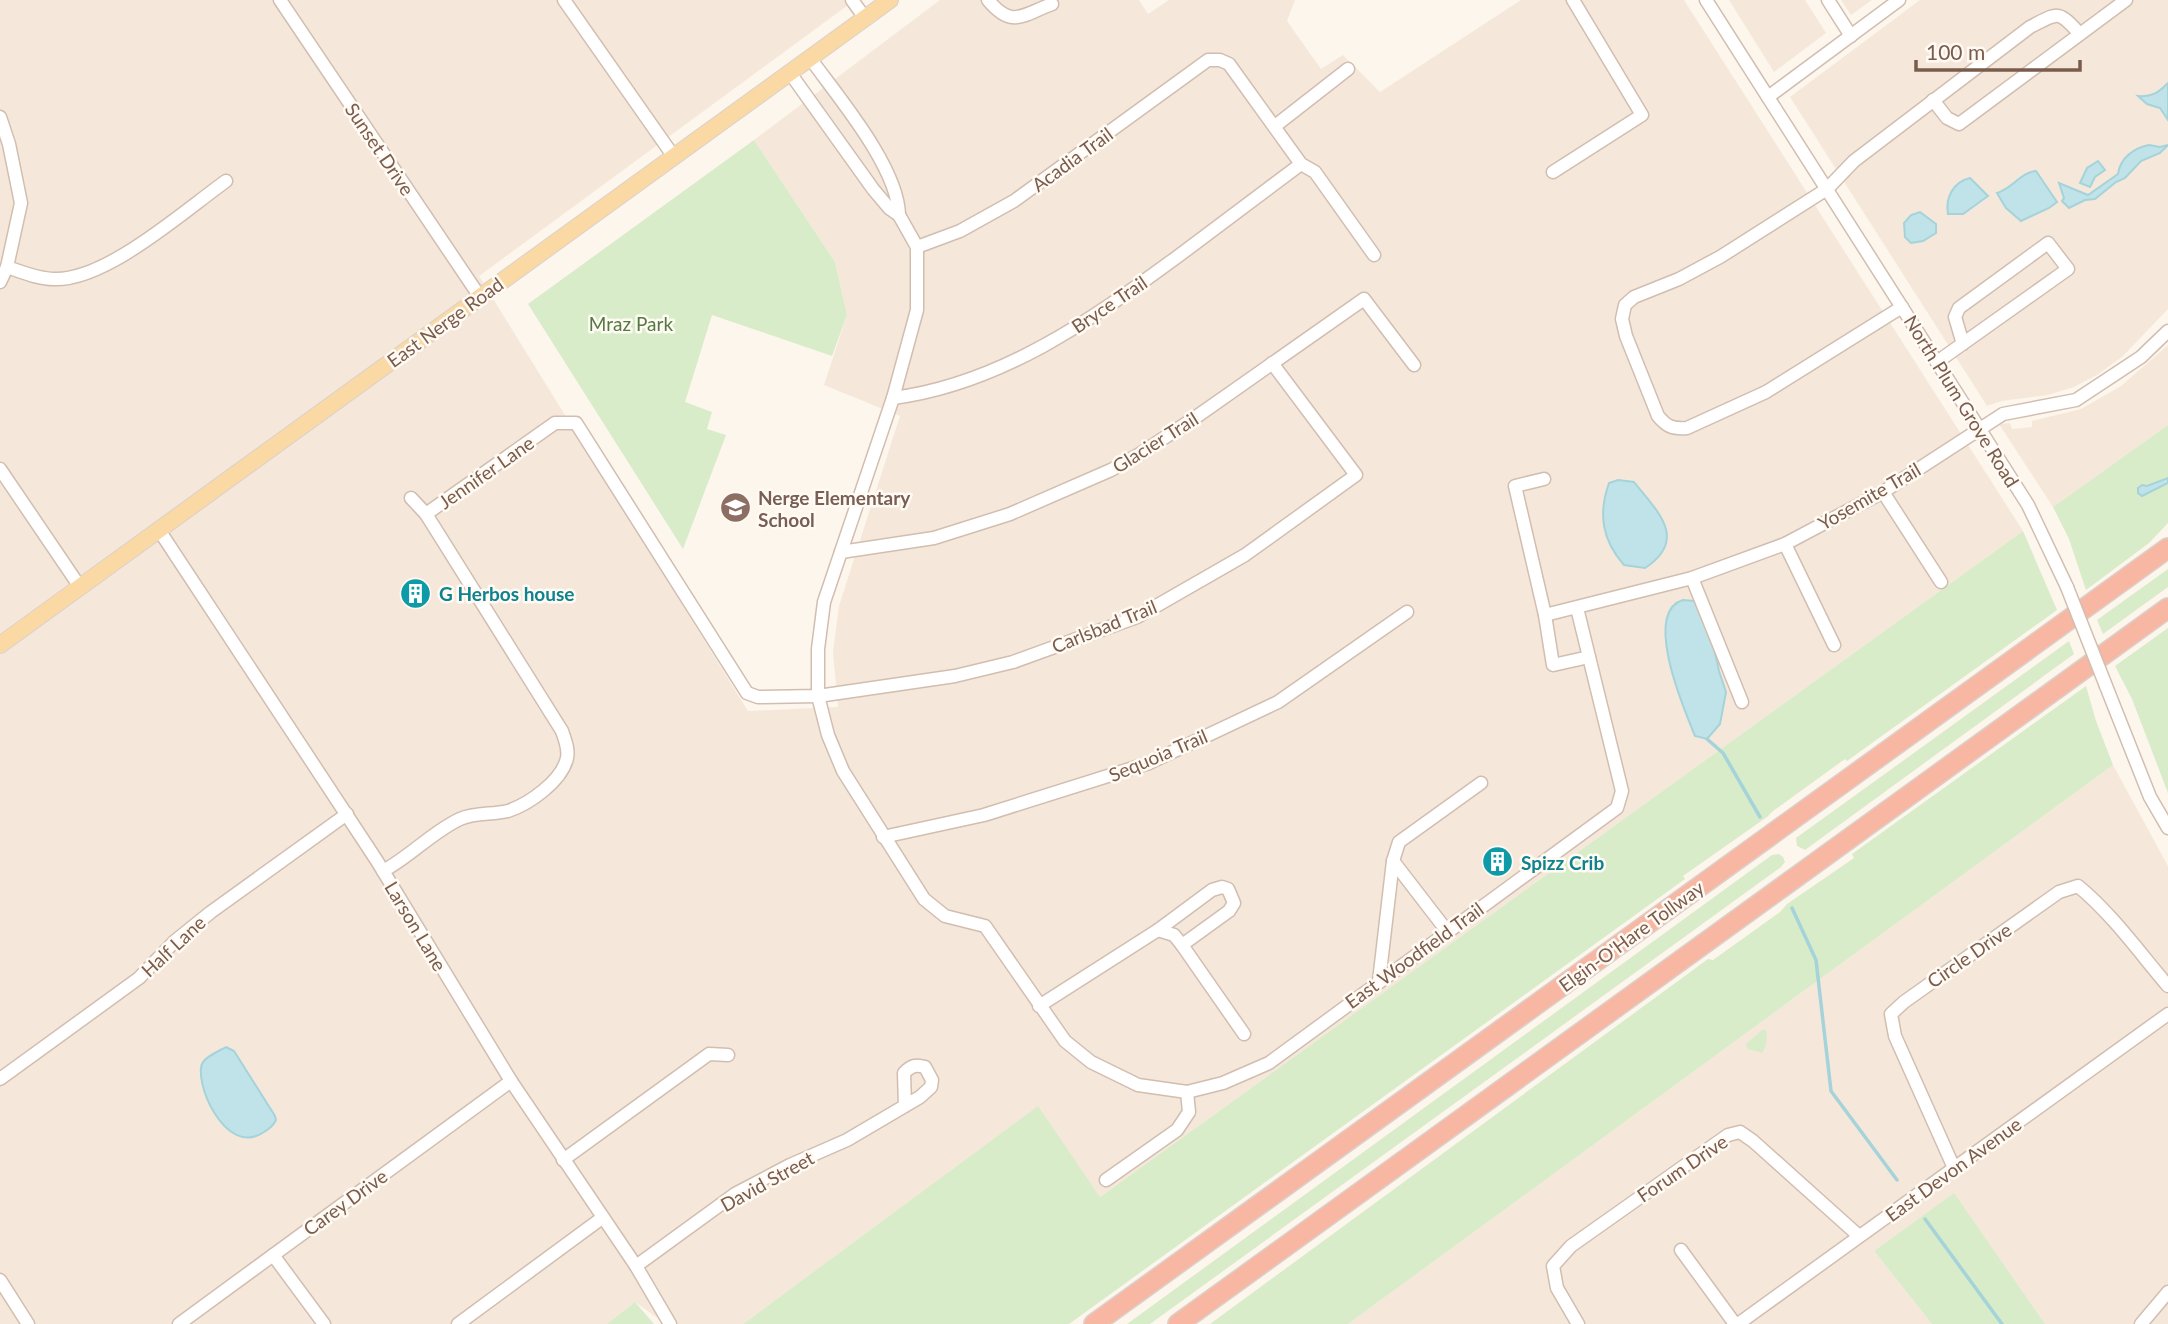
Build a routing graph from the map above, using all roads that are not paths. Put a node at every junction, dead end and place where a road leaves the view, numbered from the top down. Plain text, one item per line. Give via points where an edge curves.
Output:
1 (280, 0) edge
2 (564, 0) edge
3 (852, 0) edge
4 (890, 0) edge
5 (988, 0) edge
6 (1573, 0) edge
7 (1706, 0) edge
8 (1828, 0) edge
9 (1899, 0) edge
10 (2126, 0) edge
11 (1052, 4) dead end
12 (865, 18) junction
13 (2079, 33) junction
14 (1851, 36) junction
15 (810, 58) junction
16 (1348, 69) dead end
17 (790, 73) junction
18 (1768, 97) junction
19 (1933, 100) junction
20 (0, 117) edge
21 (1275, 126) junction
22 (674, 156) junction
23 (1301, 164) junction
24 (1553, 172) dead end
25 (226, 181) dead end
26 (1827, 189) junction
27 (899, 215) junction
28 (917, 247) junction
29 (1374, 255) dead end
30 (6, 267) junction
31 (0, 282) edge
32 (480, 297) junction
33 (1902, 307) junction
34 (2168, 331) edge
35 (1963, 344) junction
36 (1937, 362) junction
37 (1272, 363) junction
38 (1413, 365) dead end
39 (893, 398) junction
40 (1979, 428) junction
41 (0, 469) edge
42 (1544, 479) dead end
43 (1883, 492) junction
44 (411, 498) dead end
45 (426, 514) junction
46 (159, 530) junction
47 (1785, 544) junction
48 (2168, 548) edge
49 (841, 552) junction
50 (1692, 579) junction
51 (1941, 582) dead end
52 (80, 587) junction
53 (1577, 608) junction
54 (2168, 608) edge
55 (1407, 612) dead end
56 (1545, 615) junction
57 (0, 645) edge
58 (1834, 645) dead end
59 (1589, 657) junction
60 (818, 696) junction
61 (1742, 702) dead end
62 (1481, 783) dead end
63 (347, 814) junction
64 (2168, 828) edge
65 (883, 836) junction
66 (1392, 861) junction
67 (383, 871) junction
68 (1158, 930) junction
69 (1447, 931) junction
70 (1182, 945) junction
71 (1379, 981) junction
72 (2168, 986) edge
73 (1039, 1006) junction
74 (2168, 1014) edge
75 (1244, 1034) dead end
76 (728, 1055) dead end
77 (0, 1079) edge
78 (511, 1081) junction
79 (1187, 1092) junction
80 (905, 1106) dead end
81 (563, 1160) junction
82 (1954, 1168) junction
83 (1106, 1180) dead end
84 (602, 1217) junction
85 (1859, 1236) junction
86 (1681, 1250) dead end
87 (274, 1255) junction
88 (636, 1266) junction
89 (0, 1280) edge
90 (2168, 1292) edge
91 (28, 1324) edge
92 (179, 1324) edge
93 (324, 1324) edge
94 (458, 1324) edge
95 (670, 1324) edge
96 (1094, 1324) edge
97 (1178, 1324) edge
98 (1578, 1324) edge
99 (1736, 1324) edge
100 (2141, 1324) edge

1 - 32 street, Sunset Drive
2 - 22 street
3 - 12 street
4 - 12 main road, East Nerge Road
5 - 11 street via 1003,16 1014,19
6 - 24 street via 1642,115
7 - 18 street, North Plum Grove Road
8 - 14 street
9 - 14 street
10 - 13 street
12 - 15 main road, East Nerge Road
13 - 19 street via 2063,16 2054,15
13 - 19 street via 1959,124 1947,118
14 - 18 street
15 - 17 main road, East Nerge Road
15 - 27 street via 874,149 899,202
16 - 21 street
17 - 22 main road, East Nerge Road
17 - 27 street via 873,189
18 - 26 street, North Plum Grove Road
19 - 26 street via 1854,161
20 - 30 street via 22,203
21 - 23 street
21 - 28 street, Acadia Trail via 1229,64 1208,60 1014,201 960,231
22 - 32 main road, East Nerge Road
23 - 29 street via 1315,172
23 - 39 street, Bryce Trail via 1070,332 965,381
25 - 30 street via 119,259 96,269 52,279
26 - 33 street, North Plum Grove Road
26 - 33 street via 1720,257 1625,305 1626,336 1658,416 1666,426 1687,428 1766,392
27 - 28 street
28 - 39 street via 917,310
30 - 31 street
32 - 46 main road, East Nerge Road
33 - 36 street, North Plum Grove Road
34 - 40 street, Yosemite Trail via 2141,357 2076,400 2003,414
35 - 35 street via 2068,269 2049,243 1959,308 1955,317
35 - 36 street
36 - 40 street, North Plum Grove Road
37 - 38 street, Glacier Trail via 1364,299
37 - 49 street, Glacier Trail via 1138,456 1051,498 934,538
37 - 60 street, Carlsbad Trail via 1356,475 1245,555 1137,617 1013,662 955,676
39 - 49 street
40 - 43 street, Yosemite Trail
40 - 64 street, North Plum Grove Road, bridge via 2028,505 2067,587 2150,797
41 - 52 street
42 - 56 street via 1515,486
43 - 47 street, Yosemite Trail
43 - 51 street
44 - 45 street
45 - 60 street, Jennifer Lane via 555,423 576,423 747,693 758,697
45 - 67 street, Jennifer Lane via 562,731 567,758 547,786 521,805 463,818
46 - 52 main road, East Nerge Road
46 - 63 street, Larson Lane
47 - 50 street, Yosemite Trail
47 - 58 street
48 - 96 highway, Elgin-O'Hare Tollway
49 - 60 street via 820,623
50 - 53 street, Yosemite Trail
50 - 61 street
52 - 57 main road, East Nerge Road
53 - 56 street, Yosemite Trail
53 - 59 street
54 - 97 highway
55 - 65 street, Sequoia Trail via 1278,702 1149,763 984,815
56 - 59 street via 1553,666
59 - 69 street, East Woodfield Trail via 1622,791 1617,808
60 - 65 street via 843,771
62 - 66 street via 1399,842
63 - 67 street, Larson Lane
63 - 77 street, Half Lane via 211,912 139,978
65 - 73 street via 929,905 944,916 979,923 990,931
66 - 69 street
66 - 71 street
67 - 78 street, Larson Lane
68 - 70 street via 1174,935
68 - 70 street via 1212,890 1228,889 1234,903 1229,911
68 - 73 street
69 - 71 street, East Woodfield Trail
70 - 75 street
71 - 79 street, East Woodfield Trail via 1269,1063 1223,1083
72 - 82 street, Circle Drive via 2078,886 2059,892 1904,1002 1891,1014 1895,1036
73 - 79 street via 1065,1041 1091,1062 1138,1086
74 - 82 street, East Devon Avenue
76 - 81 street via 709,1054
78 - 81 street, Larson Lane
78 - 87 street, Carey Drive
79 - 83 street via 1189,1112 1177,1130
80 - 88 street, David Street via 735,1194
81 - 84 street, Larson Lane
82 - 85 street, East Devon Avenue
84 - 88 street, Larson Lane
84 - 94 street
85 - 98 street, Forum Drive via 1753,1141 1740,1132 1728,1135 1571,1246 1553,1266 1557,1288
85 - 99 street, East Devon Avenue
86 - 99 street
87 - 92 street, Carey Drive
87 - 93 street
88 - 95 street, Larson Lane
89 - 91 street
90 - 100 street

